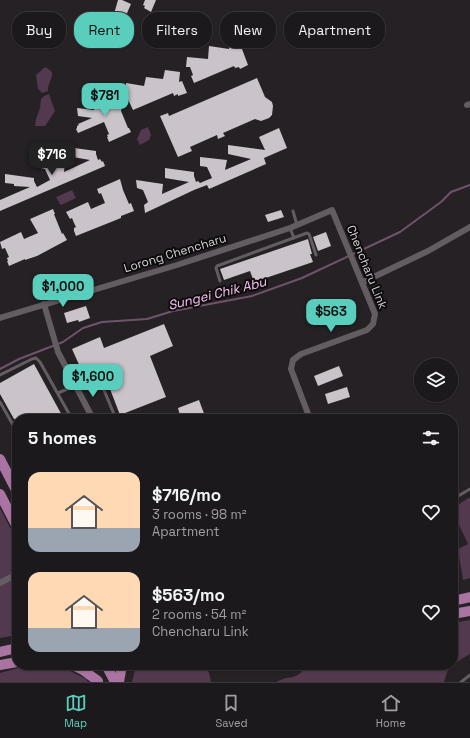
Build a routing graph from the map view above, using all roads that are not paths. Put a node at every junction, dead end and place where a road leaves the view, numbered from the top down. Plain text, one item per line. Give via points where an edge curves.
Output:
1 (332, 210) joint
2 (292, 211) dead end
3 (297, 225) junction
4 (470, 227) edge
5 (290, 228) junction
6 (294, 238) junction
7 (316, 255) dead end
8 (220, 281) dead end
9 (363, 282) junction
10 (44, 304) junction
11 (0, 318) edge
12 (117, 368) dead end
13 (0, 375) edge
14 (101, 383) dead end
15 (76, 386) junction
16 (58, 394) junction
17 (0, 402) edge
18 (69, 414) edge
19 (90, 414) edge
20 (114, 414) edge
21 (308, 414) edge
22 (12, 423) edge
23 (0, 459) edge
24 (12, 482) edge
25 (470, 489) edge
26 (0, 494) edge
27 (458, 496) edge
28 (12, 517) edge
29 (12, 577) edge
30 (0, 583) edge
31 (470, 597) edge
32 (458, 600) edge
33 (470, 611) edge
34 (458, 613) edge
35 (12, 649) edge
36 (0, 652) edge
37 (12, 663) edge
38 (0, 666) edge
39 (83, 670) edge
40 (93, 670) edge
41 (109, 670) edge
42 (121, 670) edge
43 (470, 675) edge
44 (99, 681) edge
45 (115, 682) edge
46 (119, 682) edge
47 (460, 682) edge

1 - 3 street, Lorong Chencharu
1 - 9 street, Chencharu Link
2 - 3 lane
3 - 5 street, Lorong Chencharu
4 - 9 street via 428,251
5 - 6 lane
5 - 10 street, Lorong Chencharu via 177,266
6 - 7 lane via 308,233
6 - 8 lane via 217,266
9 - 21 street, Chencharu Link via 375,314 371,328 301,354 293,360 291,369
10 - 11 street, Lorong Chencharu
10 - 15 street via 58,352
12 - 15 lane
13 - 16 lane via 36,358
14 - 20 lane
15 - 16 lane
15 - 19 street
16 - 18 lane
17 - 22 lane
23 - 24 main road
25 - 27 lane
26 - 28 main road
29 - 30 street
31 - 32 main road
33 - 34 main road
35 - 36 main road
37 - 38 main road
39 - 44 main road
40 - 44 main road
41 - 45 main road
42 - 46 main road
43 - 47 lane

